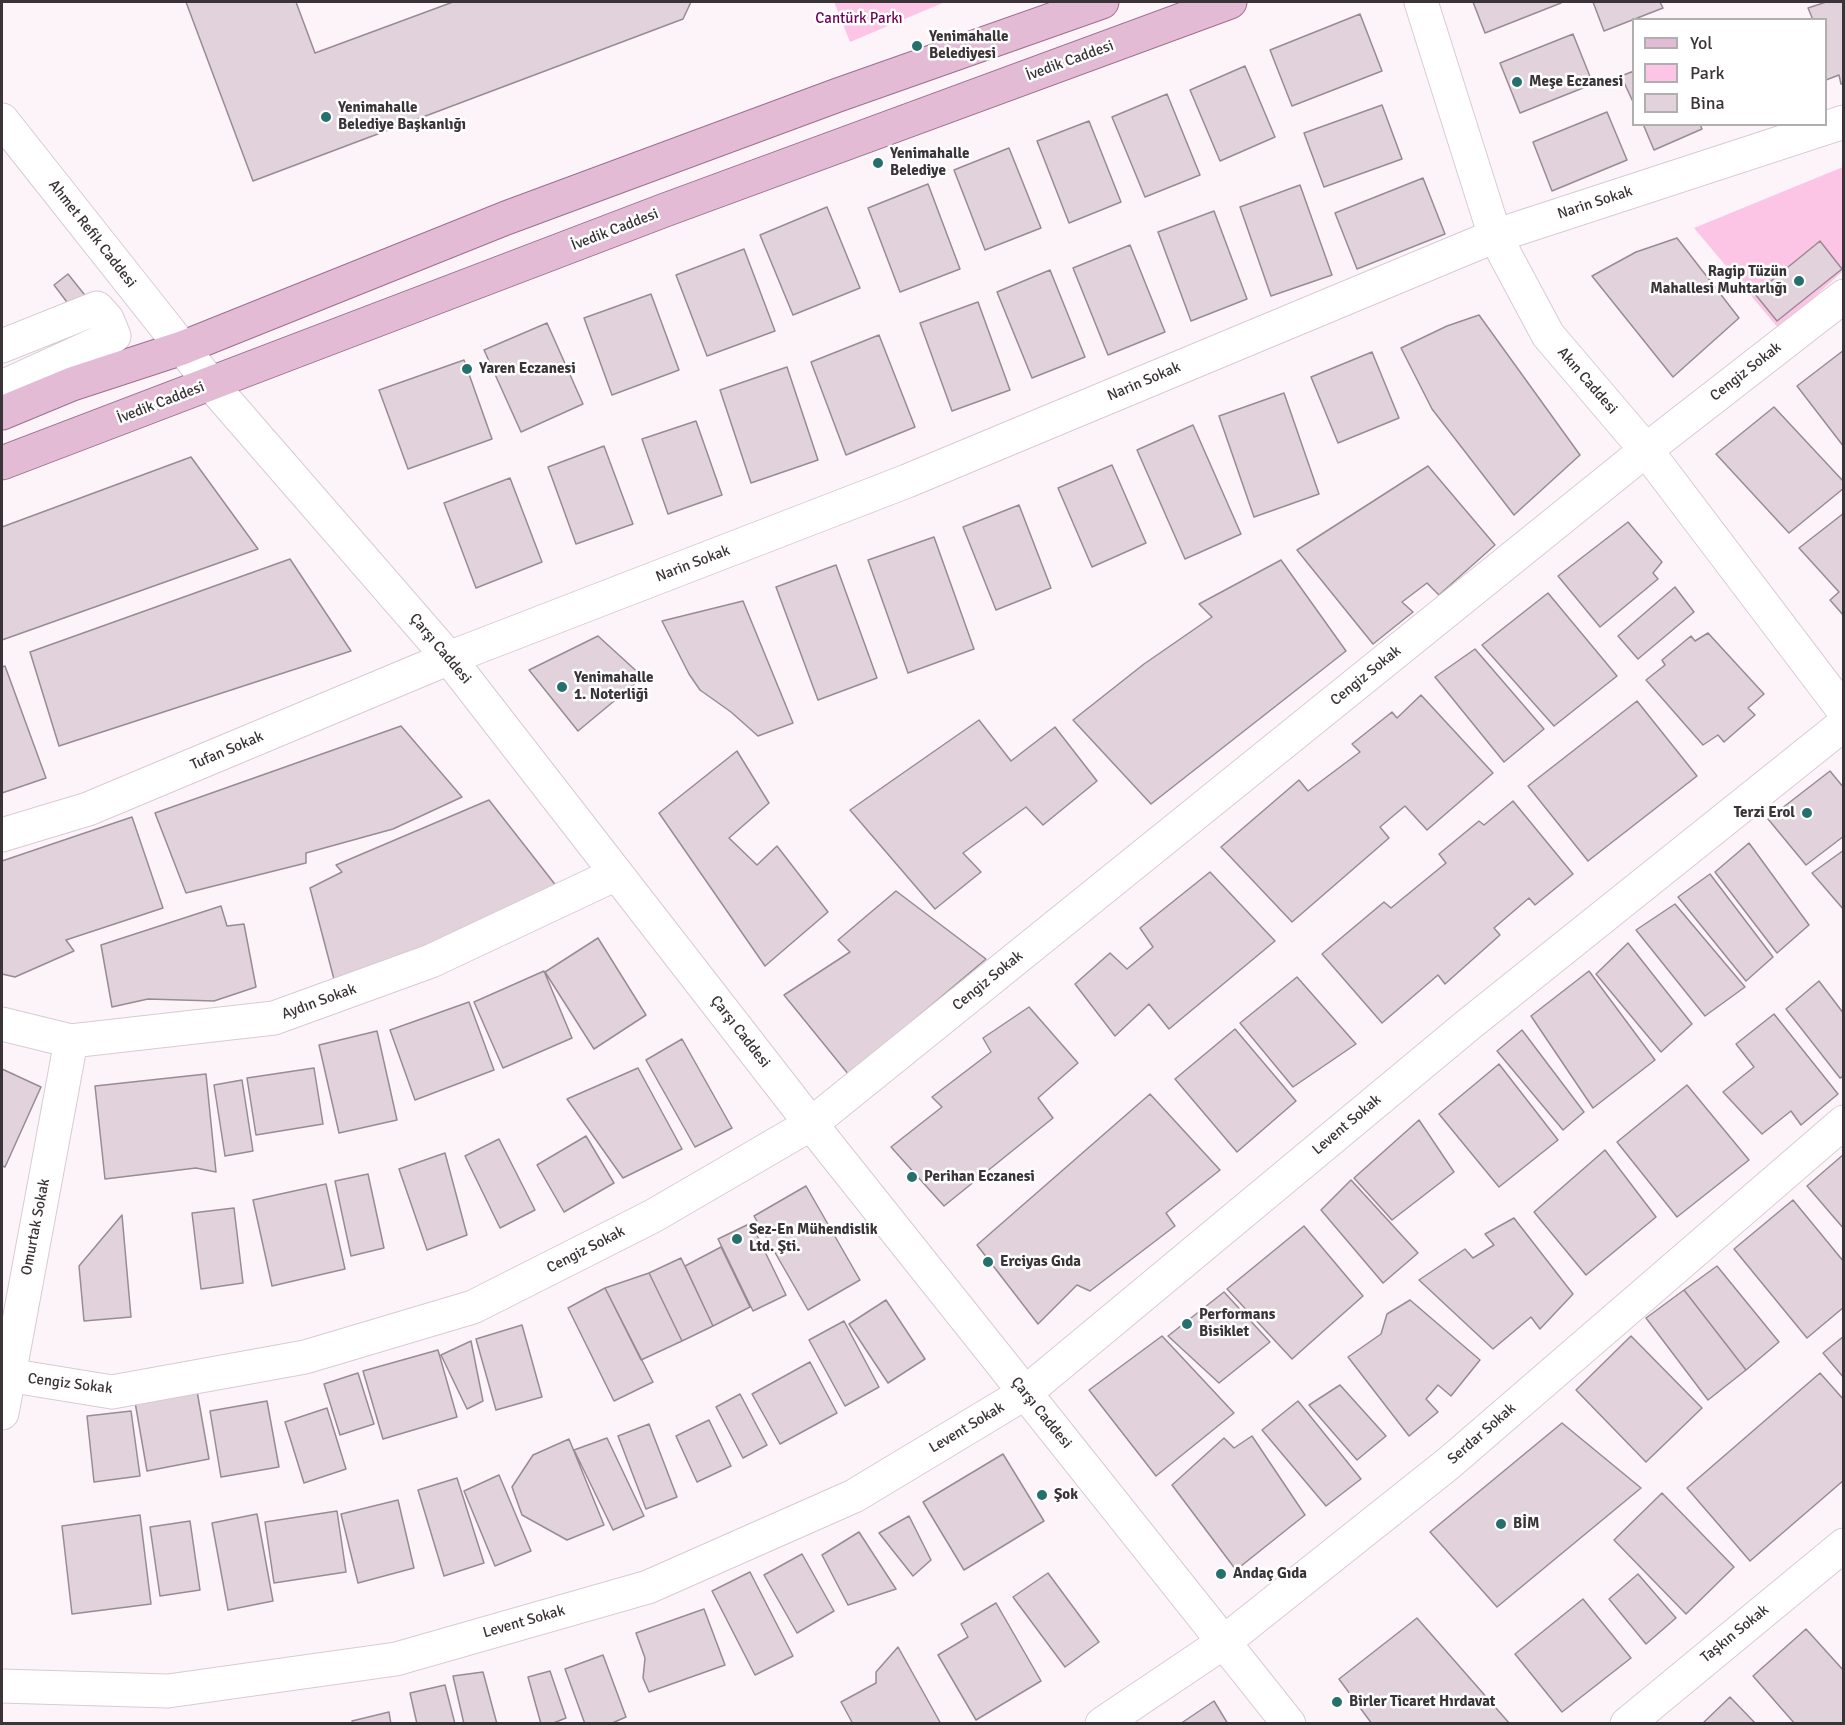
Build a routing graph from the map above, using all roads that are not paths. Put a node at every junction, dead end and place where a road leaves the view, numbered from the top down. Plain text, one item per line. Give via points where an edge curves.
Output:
1 (1102, 2) edge
2 (1230, 2) edge
3 (1421, 2) edge
4 (1072, 8) edge
5 (2, 120) edge
6 (1844, 122) edge
7 (1495, 236) junction
8 (1844, 296) edge
9 (2, 346) edge
10 (182, 348) junction
11 (10, 380) edge
12 (72, 384) junction
13 (212, 384) junction
14 (2, 413) edge
15 (1646, 450) junction
16 (2, 463) edge
17 (449, 658) junction
18 (1844, 711) edge
19 (1844, 724) edge
20 (2, 835) edge
21 (616, 874) junction
22 (2, 1024) edge
23 (71, 1041) junction
24 (1844, 1122) edge
25 (811, 1124) junction
26 (5, 1375) edge
27 (1025, 1393) junction
28 (2, 1413) edge
29 (1844, 1545) edge
30 (1224, 1642) junction
31 (2, 1686) edge
32 (1102, 1724) edge
33 (1288, 1724) edge
34 (1627, 1724) edge

1 - 4 main road
2 - 13 main road, İvedik Caddesi via 665,210
3 - 7 street, Akın Caddesi
4 - 10 main road via 506,218
5 - 10 street, Ahmet Refik Caddesi
6 - 7 street, Narin Sokak
7 - 15 street, Akın Caddesi via 1548,335
7 - 17 street, Narin Sokak via 907,481
8 - 15 street, Cengiz Sokak
9 - 11 street via 97,308 114,336
10 - 12 main road
10 - 13 street, Çarşı Caddesi
11 - 12 street
12 - 14 main road
13 - 16 main road, İvedik Caddesi
13 - 17 street, Çarşı Caddesi
15 - 18 street, Akın Caddesi
15 - 25 street, Cengiz Sokak
17 - 20 street, Tufan Sokak via 88,809
17 - 21 street, Çarşı Caddesi
19 - 27 street, Levent Sokak via 1468,1025
21 - 23 street, Aydın Sokak via 432,961 274,1018
21 - 25 street, Çarşı Caddesi
22 - 23 street, Aydın Sokak
23 - 26 street, Omurtak Sokak
24 - 30 street, Serdar Sokak via 1449,1463
25 - 26 street, Cengiz Sokak via 653,1216 473,1307 306,1357 112,1392
25 - 27 street, Çarşı Caddesi
26 - 28 street, Omurtak Sokak
27 - 30 street, Çarşı Caddesi
27 - 31 street, Levent Sokak via 854,1496 648,1587 396,1659 168,1691
29 - 34 street, Taşkın Sokak
30 - 32 street, Serdar Sokak
30 - 33 street, Çarşı Caddesi

